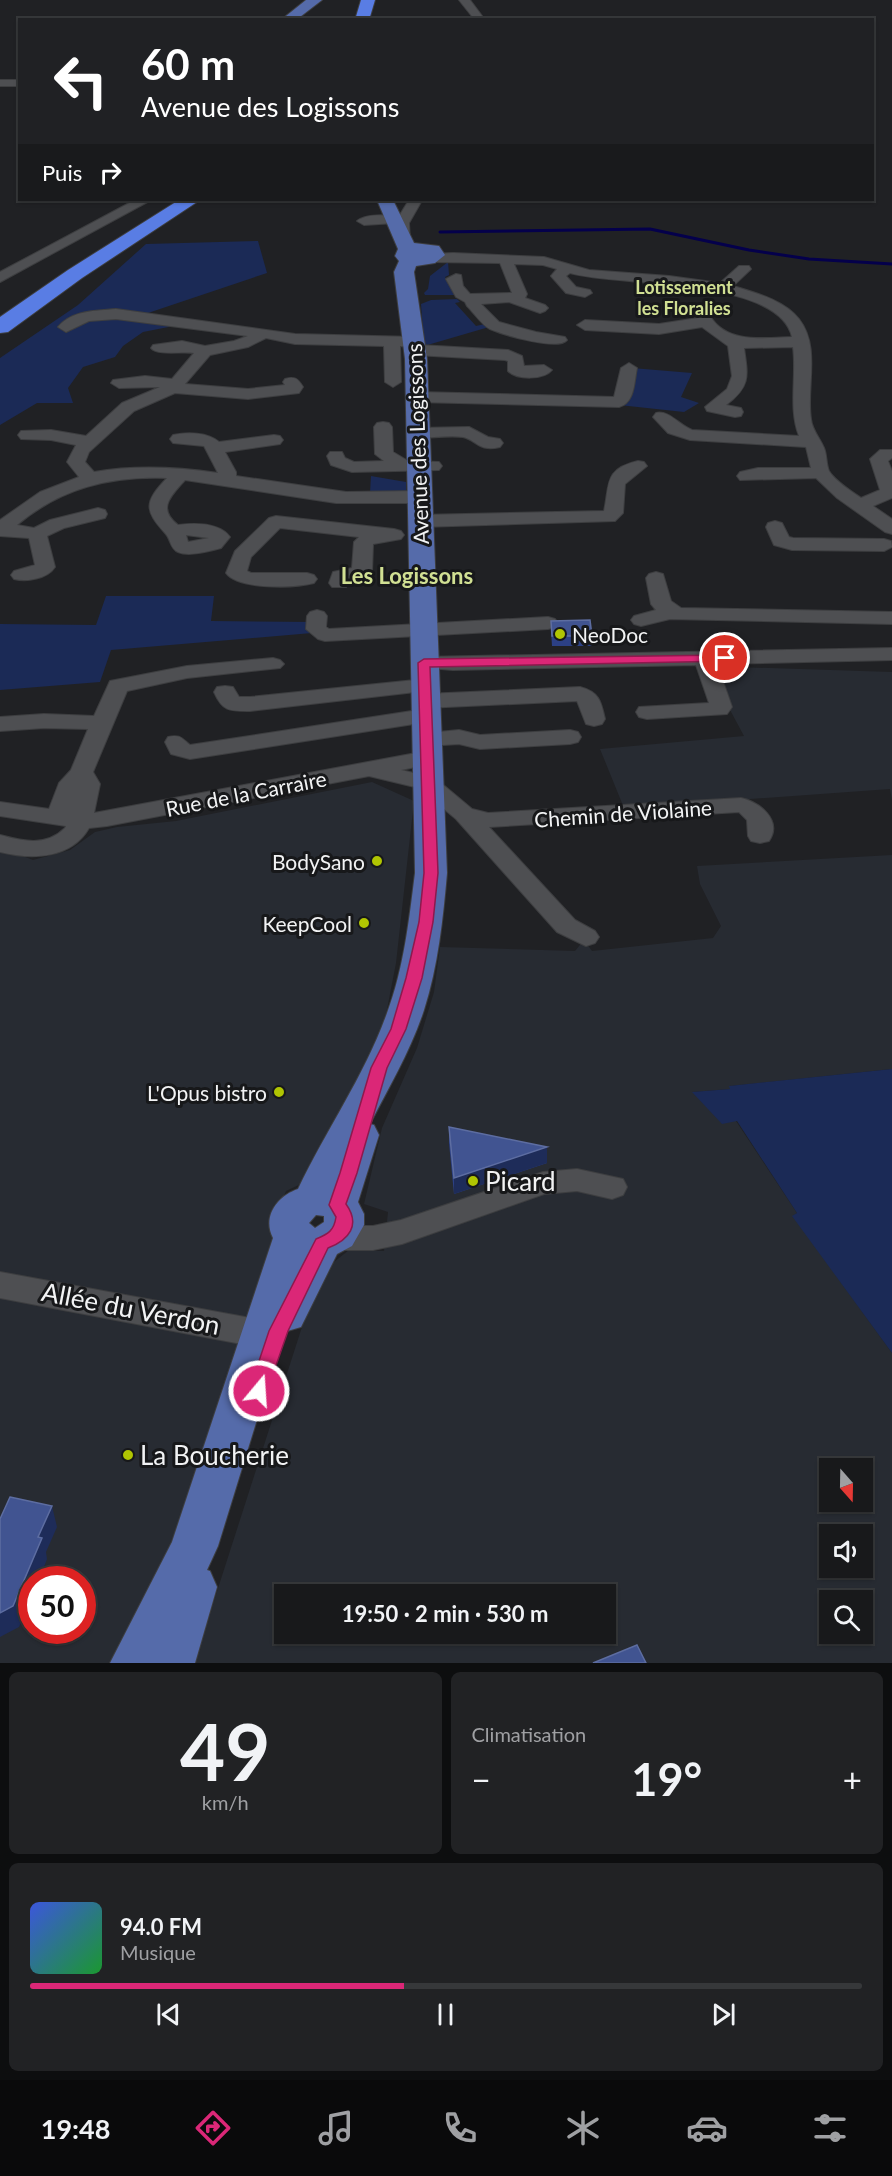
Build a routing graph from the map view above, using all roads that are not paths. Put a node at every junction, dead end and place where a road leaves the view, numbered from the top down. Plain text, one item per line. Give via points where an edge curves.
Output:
1 (315, 0) edge
2 (368, 0) edge
3 (464, 0) edge
4 (290, 18) edge
5 (363, 18) edge
6 (479, 18) edge
7 (0, 83) edge
8 (18, 83) edge
9 (142, 201) edge
10 (165, 201) edge
11 (173, 201) edge
12 (189, 201) edge
13 (416, 201) edge
14 (388, 209) edge
15 (364, 221) dead end
16 (421, 256) junction
17 (505, 259) junction
18 (567, 268) junction
19 (744, 269) dead end
20 (0, 278) edge
21 (456, 278) dead end
22 (723, 288) junction
23 (585, 293) dead end
24 (511, 298) junction
25 (20, 299) junction
26 (474, 300) junction
27 (540, 308) dead end
28 (0, 313) edge
29 (585, 325) dead end
30 (0, 327) edge
31 (66, 327) dead end
32 (263, 333) junction
33 (559, 340) dead end
34 (392, 342) junction
35 (800, 342) junction
36 (734, 343) junction
37 (415, 346) junction
38 (159, 348) dead end
39 (205, 351) junction
40 (458, 352) junction
41 (629, 368) dead end
42 (460, 369) dead end
43 (544, 370) dead end
44 (291, 382) dead end
45 (393, 382) dead end
46 (119, 383) dead end
47 (175, 386) junction
48 (417, 397) junction
49 (735, 412) dead end
50 (662, 417) dead end
51 (383, 427) dead end
52 (418, 433) junction
53 (27, 435) dead end
54 (179, 440) dead end
55 (274, 440) dead end
56 (89, 442) junction
57 (811, 442) junction
58 (494, 443) dead end
59 (214, 448) junction
60 (886, 454) dead end
61 (336, 456) dead end
62 (418, 466) junction
63 (638, 466) dead end
64 (821, 472) junction
65 (187, 476) junction
66 (746, 476) dead end
67 (90, 479) junction
68 (226, 481) junction
69 (859, 505) junction
70 (98, 514) dead end
71 (420, 519) junction
72 (775, 527) dead end
73 (892, 528) edge
74 (1, 529) edge
75 (175, 531) dead end
76 (37, 534) junction
77 (394, 535) junction
78 (889, 545) edge
79 (21, 575) dead end
80 (656, 578) dead end
81 (307, 579) dead end
82 (339, 584) dead end
83 (671, 612) junction
84 (317, 616) dead end
85 (892, 618) edge
86 (641, 620) dead end
87 (548, 623) dead end
88 (423, 630) junction
89 (892, 654) edge
90 (705, 659) junction
91 (273, 664) dead end
92 (225, 692) dead end
93 (646, 712) dead end
94 (594, 719) dead end
95 (426, 721) junction
96 (102, 723) junction
97 (0, 724) edge
98 (570, 737) dead end
99 (176, 742) dead end
100 (0, 798) edge
101 (0, 809) edge
102 (70, 814) junction
103 (464, 814) junction
104 (760, 836) dead end
105 (0, 843) edge
106 (586, 937) dead end
107 (612, 1187) dead end
108 (324, 1222) junction
109 (0, 1284) edge
110 (262, 1334) junction
111 (135, 1663) edge
112 (170, 1663) edge

1 - 4 main road
2 - 5 highway
3 - 6 street
7 - 8 street
9 - 20 street
10 - 25 highway
11 - 25 highway
12 - 30 highway
13 - 14 street
13 - 16 street via 402,223
14 - 15 street
14 - 16 main road, Avenue des Logissons
16 - 17 street
16 - 37 main road, Avenue des Logissons
17 - 18 street via 544,261
17 - 24 street via 520,294
18 - 22 street via 588,274
18 - 23 street via 558,276 571,290
19 - 22 street
21 - 26 street via 453,279 461,294
22 - 35 street via 783,312 793,322
24 - 26 street
24 - 27 street
25 - 28 highway
26 - 33 street via 472,303 494,325 535,338
29 - 36 street via 659,329 710,313
31 - 32 street via 88,316 116,314
32 - 34 street via 295,339
32 - 39 street via 242,345
34 - 37 street
34 - 45 street
35 - 36 street
35 - 57 street via 802,419
36 - 49 street via 740,376 734,391 713,407
37 - 40 street
37 - 48 main road, Avenue des Logissons
38 - 39 street via 182,346
39 - 47 street
40 - 42 street
40 - 43 street via 508,355 516,359 516,371
41 - 48 street via 620,402
44 - 47 street via 293,389 264,393 220,393
46 - 47 street via 145,381
47 - 56 street via 128,407
48 - 52 main road, Avenue des Logissons
50 - 57 street via 674,429 690,435
51 - 62 street via 384,454
52 - 58 street via 469,432 483,442
52 - 62 main road, Avenue des Logissons
53 - 56 street
54 - 59 street via 206,440
55 - 59 street
56 - 67 street via 76,462
57 - 64 street
59 - 68 street via 227,472
60 - 69 street via 879,459 888,490 885,495
61 - 62 street via 337,461 352,467
62 - 71 main road, Avenue des Logissons
63 - 71 street via 614,482 614,513 608,517
64 - 66 street
64 - 69 street
65 - 67 street via 148,473
65 - 68 street
65 - 75 street via 160,516
67 - 74 street via 34,503
68 - 71 street via 338,497
69 - 73 street
70 - 76 street via 57,524
71 - 77 street
71 - 88 main road, Avenue des Logissons
72 - 78 street via 781,541 792,544
74 - 76 street
76 - 79 street via 45,567
77 - 81 street via 276,522 242,555 236,573 248,579
77 - 82 street via 364,542 362,572 340,576
80 - 83 street via 661,604
83 - 85 street
83 - 86 street
84 - 88 street via 316,629 325,635
87 - 88 street
88 - 95 main road, Avenue des Logissons
89 - 90 street
90 - 93 street via 719,710
90 - 95 street
91 - 96 street via 187,672 118,686
92 - 95 street via 234,704
94 - 95 street via 589,698 580,694
95 - 98 street via 480,742
95 - 99 street via 190,752 178,749
95 - 102 street, Rue de la Carraire via 390,773 349,772 142,814
95 - 103 street, Chemin de Violaine
95 - 108 main road, Avenue des Logissons via 431,873 426,922 399,1029 379,1068 349,1173
96 - 97 street
96 - 102 street via 81,773 88,784
100 - 102 street, Rue de la Carraire
101 - 102 street, Rue de la Carraire
102 - 105 street via 74,834 64,842 22,850
103 - 104 street, Chemin de Violaine via 505,820 741,806 755,811
103 - 106 street, Chemin de Violaine via 566,926
107 - 108 street via 577,1180 543,1183 402,1232 373,1238
108 - 110 main road, Avenue des Logissons
108 - 112 main road, Avenue des Logissons via 279,1331
109 - 110 street, Allée du Verdon
110 - 111 main road, Avenue des Logissons via 194,1546

